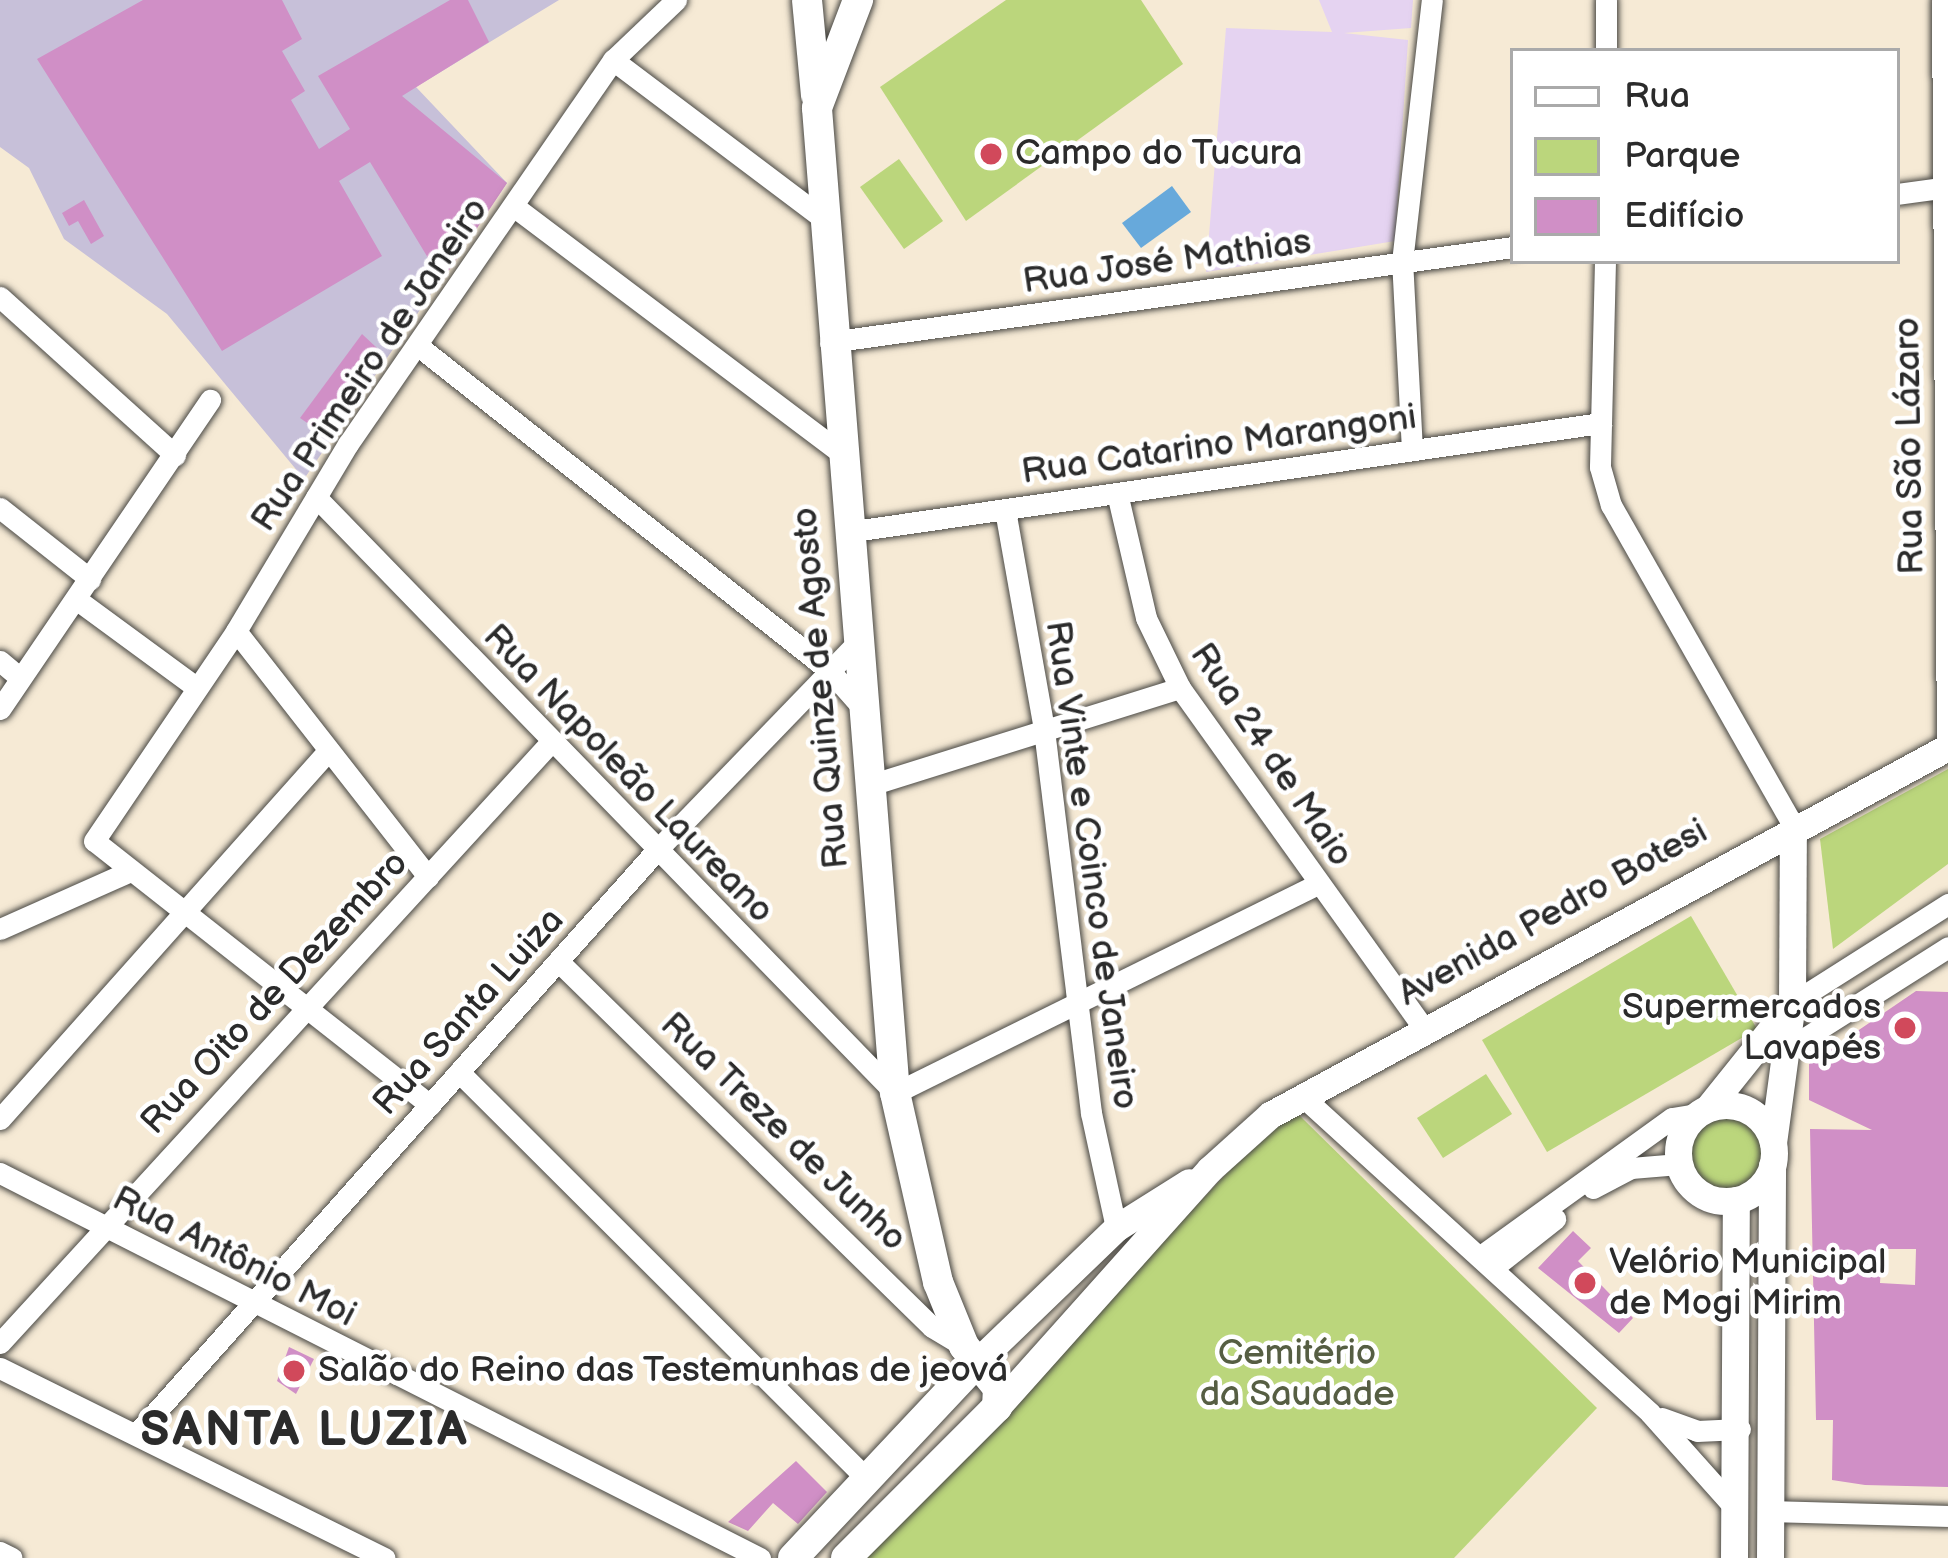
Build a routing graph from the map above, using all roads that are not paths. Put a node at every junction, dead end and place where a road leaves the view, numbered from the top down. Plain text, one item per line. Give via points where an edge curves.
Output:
1 (676, 0) edge
2 (807, 0) edge
3 (858, 0) edge
4 (1432, 0) edge
5 (1606, 0) edge
6 (1942, 0) edge
7 (1606, 48) edge
8 (614, 60) junction
9 (817, 108) junction
10 (1944, 187) edge
11 (1900, 194) edge
12 (516, 208) junction
13 (821, 217) junction
14 (1510, 247) edge
15 (1402, 262) junction
16 (1605, 264) edge
17 (0, 297) edge
18 (830, 342) junction
19 (417, 345) junction
20 (211, 400) dead end
21 (1600, 423) junction
22 (1412, 449) junction
23 (840, 452) junction
24 (175, 455) junction
25 (1118, 493) junction
26 (316, 497) junction
27 (0, 508) edge
28 (1005, 511) junction
29 (848, 532) junction
30 (89, 579) junction
31 (76, 599) junction
32 (236, 632) junction
33 (855, 645) junction
34 (0, 661) edge
35 (830, 671) junction
36 (20, 678) junction
37 (197, 688) junction
38 (1180, 688) junction
39 (861, 706) junction
40 (0, 709) edge
41 (1044, 730) junction
42 (551, 742) junction
43 (1947, 747) edge
44 (329, 751) junction
45 (867, 786) junction
46 (1792, 825) junction
47 (656, 851) junction
48 (128, 872) junction
49 (428, 877) junction
50 (1317, 884) junction
51 (1948, 904) edge
52 (184, 910) junction
53 (0, 929) edge
54 (1948, 947) edge
55 (558, 961) junction
56 (1792, 1004) junction
57 (1077, 1005) junction
58 (301, 1010) junction
59 (1424, 1028) junction
60 (1789, 1048) junction
61 (460, 1072) junction
62 (895, 1094) junction
63 (1302, 1096) junction
64 (430, 1106) junction
65 (1703, 1111) junction
66 (0, 1119) edge
67 (1773, 1154) junction
68 (1679, 1164) junction
69 (1210, 1169) junction
70 (0, 1173) edge
71 (1736, 1200) junction
72 (104, 1228) junction
73 (1116, 1228) junction
74 (1488, 1261) junction
75 (938, 1282) junction
76 (902, 1294) junction
77 (251, 1305) junction
78 (0, 1343) edge
79 (971, 1353) junction
80 (0, 1368) edge
81 (997, 1407) junction
82 (1651, 1412) junction
83 (1740, 1429) junction
84 (140, 1431) junction
85 (868, 1480) junction
86 (1735, 1508) junction
87 (1771, 1511) junction
88 (1948, 1516) edge
89 (0, 1552) edge
90 (12, 1558) edge
91 (385, 1558) edge
92 (760, 1558) edge
93 (794, 1558) edge
94 (846, 1558) edge
95 (1734, 1558) edge
96 (1770, 1558) edge

1 - 8 street, Rua Primeiro de Janeiro
2 - 9 main road
3 - 9 main road, Rua Quinze de Agosto
4 - 15 street
5 - 7 street
6 - 10 street, Rua São Lázaro
8 - 12 street, Rua Primeiro de Janeiro
8 - 13 street
9 - 13 main road, Rua Quinze de Agosto
10 - 11 street
10 - 43 street, Rua São Lázaro
12 - 19 street, Rua Primeiro de Janeiro
12 - 23 street
13 - 18 main road, Rua Quinze de Agosto
14 - 15 street, Rua José Mathias
15 - 18 street, Rua José Mathias
15 - 22 street
16 - 21 street
17 - 24 street
18 - 23 main road, Rua Quinze de Agosto
19 - 26 street, Rua Primeiro de Janeiro
19 - 35 street
20 - 24 street
21 - 22 street, Rua Catarino Marangoni
21 - 46 street via 1600,467 1630,545
22 - 25 street, Rua Catarino Marangoni
23 - 29 main road, Rua Quinze de Agosto
24 - 30 street
25 - 28 street, Rua Catarino Marangoni
25 - 38 street, Rua 24 de Maio via 1146,618
26 - 32 street, Rua Primeiro de Janeiro
26 - 42 street, Rua Napoleão Laureano
27 - 30 street
28 - 29 street, Rua Catarino Marangoni
28 - 41 street, Rua Vinte e Coinco de Janeiro
29 - 33 main road, Rua Quinze de Agosto
30 - 31 street
31 - 36 street
31 - 37 street
32 - 37 street, Rua Primeiro de Janeiro
32 - 44 street
33 - 35 street, Rua Santa Luiza
33 - 39 main road, Rua Quinze de Agosto
34 - 36 street
35 - 39 street
35 - 47 street, Rua Santa Luiza
36 - 40 street
37 - 48 street, Rua Primeiro de Janeiro via 94,841
38 - 41 street
38 - 50 street, Rua 24 de Maio
39 - 45 main road, Rua Quinze de Agosto
41 - 45 street
41 - 57 street, Rua Vinte e Coinco de Janeiro
42 - 47 street, Rua Napoleão Laureano
42 - 49 street, Rua Oito de Dezembro
43 - 46 main road, Avenida Pedro Botesi
44 - 49 street
44 - 52 street
45 - 62 main road, Rua Quinze de Agosto
46 - 56 main road
46 - 59 main road, Avenida Pedro Botesi
47 - 55 street, Rua Santa Luiza
47 - 62 street, Rua Napoleão Laureano
48 - 52 street
48 - 53 street
49 - 58 street, Rua Oito de Dezembro
50 - 57 street
50 - 59 street, Rua 24 de Maio
51 - 56 street
52 - 58 street
52 - 66 street
54 - 60 street
55 - 61 street, Rua Santa Luiza
55 - 76 street, Rua Treze de Junho
56 - 60 main road
56 - 65 main road
57 - 62 street
57 - 73 street, Rua Vinte e Coinco de Janeiro
58 - 64 street
58 - 72 street, Rua Oito de Dezembro
59 - 63 main road, Avenida Pedro Botesi
60 - 67 main road
61 - 64 street, Rua Santa Luiza
61 - 85 street
62 - 75 main road, Rua Quinze de Agosto
63 - 69 main road, Avenida Pedro Botesi
63 - 74 street
64 - 77 street, Rua Santa Luiza
65 - 67 main road via 1755,1115
65 - 68 main road via 1682,1134
65 - 74 street via 1672,1118
67 - 71 main road via 1759,1188
67 - 87 main road
68 - 71 main road via 1706,1197
68 - 74 street via 1656,1162 1602,1182
69 - 73 main road, Avenida Pedro Botesi
69 - 81 main road, Avenida Pedro Botesi
70 - 72 street, Rua Antônio Moi
71 - 83 main road
72 - 77 street, Rua Antônio Moi
72 - 78 street, Rua Oito de Dezembro
73 - 79 main road, Avenida Pedro Botesi
74 - 82 street
75 - 76 street
75 - 79 main road, Rua Quinze de Agosto
76 - 79 street, Rua Treze de Junho via 932,1328
77 - 84 street, Rua Santa Luiza
77 - 92 street, Rua Antônio Moi
79 - 81 main road, Rua Quinze de Agosto via 995,1379
79 - 85 main road, Avenida Pedro Botesi
80 - 84 street
81 - 94 main road, Avenida Pedro Botesi
82 - 83 street via 1696,1431
82 - 86 street
83 - 86 main road
84 - 91 street
85 - 93 main road, Avenida Pedro Botesi
86 - 95 main road
87 - 88 street
87 - 96 main road
89 - 90 street

